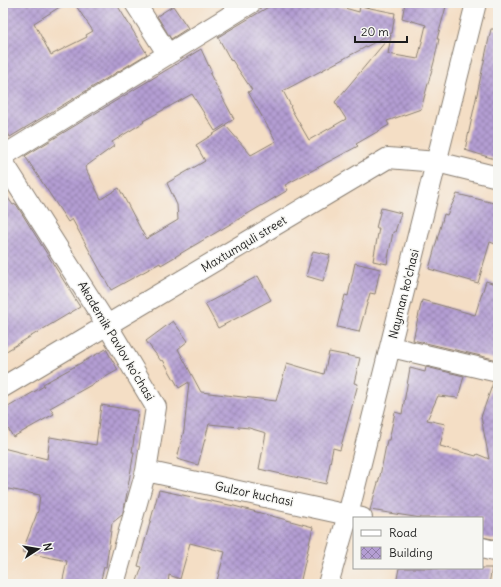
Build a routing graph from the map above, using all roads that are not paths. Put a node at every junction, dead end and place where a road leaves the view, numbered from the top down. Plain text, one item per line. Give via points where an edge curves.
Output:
1 (135, 3) edge
2 (251, 3) edge
3 (476, 3) edge
4 (167, 54) junction
5 (3, 156) edge
6 (3, 162) edge
7 (437, 162) junction
8 (498, 177) edge
9 (107, 325) junction
10 (391, 346) junction
11 (498, 372) edge
12 (3, 387) edge
13 (146, 471) junction
14 (355, 516) edge
15 (353, 521) edge
16 (483, 548) edge
17 (498, 552) edge
18 (114, 584) edge
19 (328, 584) edge

1 - 4 street
2 - 4 street
3 - 7 street, Nayman ko'chasi
4 - 5 street
6 - 9 street, Akademik Pavlov ko'chasi
7 - 8 street, Maxtumquli street
7 - 9 street, Maxtumquli street via 388,158
7 - 10 street, Nayman ko'chasi
9 - 12 street, Maxtumquli street
9 - 13 street, Akademik Pavlov ko'chasi via 156,407
10 - 11 street
10 - 14 street, Nayman ko'chasi
13 - 14 street, Gulzor kuchasi
13 - 18 street, Akademik Pavlov ko'chasi
15 - 19 street, Nayman ko'chasi
16 - 17 street

